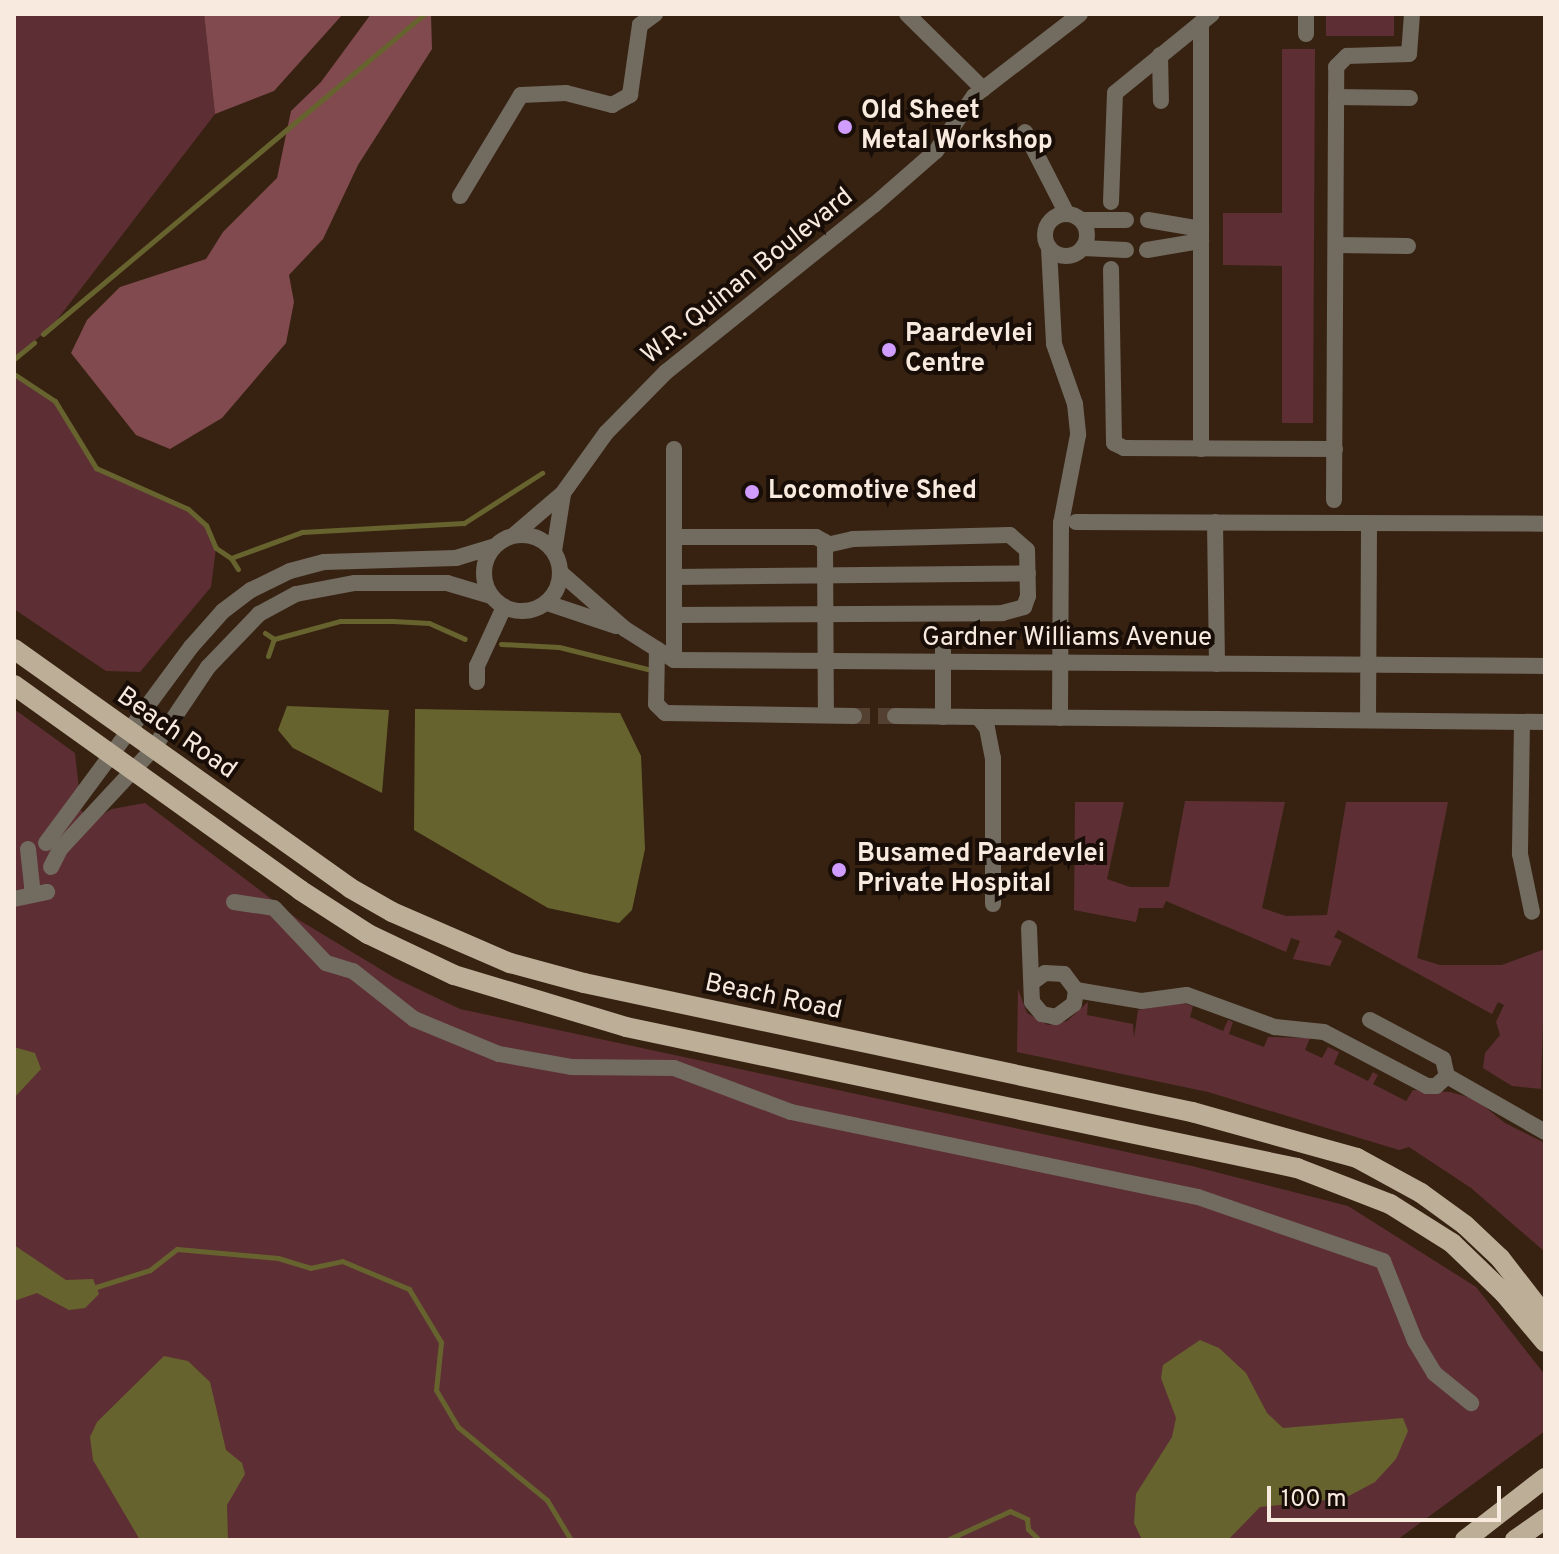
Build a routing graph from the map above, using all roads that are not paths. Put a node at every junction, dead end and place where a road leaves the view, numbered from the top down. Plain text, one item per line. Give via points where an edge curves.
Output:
1 (655, 14) edge
2 (907, 14) edge
3 (1080, 14) edge
4 (1306, 14) edge
5 (1412, 14) edge
6 (1206, 18) edge
7 (1306, 34) dead end
8 (1160, 55) junction
9 (983, 89) junction
10 (1336, 97) junction
11 (1410, 98) dead end
12 (1161, 101) dead end
13 (1025, 132) dead end
14 (1047, 170) junction
15 (460, 196) dead end
16 (1111, 202) dead end
17 (1075, 217) junction
18 (1126, 220) dead end
19 (1148, 220) dead end
20 (1049, 222) junction
21 (1201, 235) junction
22 (1336, 245) junction
23 (1408, 246) dead end
24 (1049, 248) junction
25 (1083, 248) junction
26 (1126, 250) dead end
27 (1147, 250) dead end
28 (1068, 256) junction
29 (1111, 269) dead end
30 (1054, 297) junction
31 (674, 449) dead end
32 (1201, 449) junction
33 (1335, 449) junction
34 (563, 493) junction
35 (1334, 500) dead end
36 (1076, 522) dead end
37 (1215, 522) junction
38 (1369, 524) junction
39 (1545, 524) edge
40 (514, 535) junction
41 (674, 537) junction
42 (827, 545) junction
43 (493, 547) junction
44 (554, 551) junction
45 (561, 573) junction
46 (1028, 573) junction
47 (674, 577) junction
48 (827, 579) junction
49 (498, 601) junction
50 (547, 603) junction
51 (674, 615) junction
52 (827, 617) junction
53 (625, 629) junction
54 (943, 638) dead end
55 (14, 649) edge
56 (657, 649) junction
57 (1545, 651) edge
58 (674, 660) junction
59 (826, 661) junction
60 (943, 662) junction
61 (1060, 663) junction
62 (1217, 664) junction
63 (1368, 666) junction
64 (1545, 666) edge
65 (1518, 667) junction
66 (477, 682) dead end
67 (14, 685) edge
68 (826, 715) junction
69 (854, 716) tunnel mouth
70 (895, 716) tunnel mouth
71 (943, 717) junction
72 (978, 717) junction
73 (1060, 718) junction
74 (1368, 720) junction
75 (1522, 722) junction
76 (1545, 722) edge
77 (129, 733) junction
78 (153, 749) junction
79 (111, 756) junction
80 (134, 771) junction
81 (46, 843) dead end
82 (28, 849) dead end
83 (51, 867) dead end
84 (14, 899) edge
85 (234, 902) dead end
86 (993, 904) dead end
87 (1532, 912) dead end
88 (1029, 928) dead end
89 (1034, 981) junction
90 (1076, 990) junction
91 (1370, 1020) dead end
92 (1447, 1076) junction
93 (1545, 1132) edge
94 (1545, 1316) edge
95 (1545, 1342) edge
96 (1471, 1403) dead end
97 (1545, 1478) edge
98 (1545, 1519) edge
99 (1465, 1540) edge
100 (1515, 1540) edge

1 - 15 street via 640,25 630,95 612,105 566,93 521,95
2 - 9 street
3 - 9 street, W.R. Quinan Boulevard
4 - 7 street
5 - 10 street via 1409,54 1343,57 1336,67
6 - 8 street
6 - 21 street
8 - 12 street
8 - 16 street via 1120,86 1113,100
9 - 34 street, W.R. Quinan Boulevard via 936,151 642,395
10 - 11 street
10 - 22 street
13 - 14 street
14 - 17 street
14 - 20 street
17 - 18 street
17 - 20 street
17 - 25 street via 1087,231
19 - 21 street
20 - 24 street
21 - 27 street
21 - 32 street
22 - 23 street
22 - 33 street
24 - 28 street
24 - 30 street
25 - 26 street
25 - 28 street
28 - 30 street
29 - 32 street via 1114,443
30 - 61 street via 1056,352 1075,404 1078,435 1061,523
31 - 41 street
32 - 33 street
33 - 35 street
34 - 40 street, W.R. Quinan Boulevard
34 - 44 street
36 - 37 street
37 - 38 street
37 - 62 street
38 - 39 street
38 - 63 street
40 - 43 street, W.R. Quinan Boulevard
40 - 44 street via 537,537
41 - 42 street via 816,537
41 - 47 street
42 - 46 street via 853,539 1010,535 1027,550
42 - 48 street
43 - 49 street via 484,571
43 - 77 street, W.R. Quinan Boulevard via 456,558 324,562 251,590 223,611 191,647
44 - 45 street
45 - 50 street
45 - 53 street
46 - 48 street
46 - 52 street via 1028,596 1024,607 1015,611
47 - 48 street
47 - 51 street
48 - 52 street
49 - 50 street via 524,611
49 - 66 street via 477,666
49 - 78 street via 447,583 355,583 296,594 233,635
50 - 53 street
51 - 52 street
51 - 58 street
52 - 59 street
53 - 56 street
54 - 60 street
55 - 77 main road, Beach Road
56 - 58 street
56 - 68 street via 655,701 661,712
57 - 65 street
58 - 59 street, Gardner Williams Avenue
59 - 60 street, Gardner Williams Avenue
59 - 68 street
60 - 61 street, Gardner Williams Avenue
60 - 71 street
61 - 62 street, Gardner Williams Avenue
61 - 73 street
62 - 63 street, Gardner Williams Avenue
63 - 65 street, Gardner Williams Avenue
63 - 74 street
64 - 65 street, Gardner Williams Avenue
67 - 79 main road, Beach Road
68 - 69 street
70 - 71 street
71 - 72 street
72 - 73 street
72 - 86 street via 992,743
73 - 74 street
74 - 75 street
75 - 76 street
75 - 87 street via 1520,854
77 - 78 main road, Beach Road
77 - 79 street, W.R. Quinan Boulevard
78 - 80 street
78 - 94 main road, Beach Road via 350,888 510,963 714,1013 1192,1112 1357,1158 1465,1225 1500,1258
79 - 80 main road, Beach Road
79 - 81 street, W.R. Quinan Boulevard
80 - 83 street via 60,849
80 - 95 main road, Beach Road via 368,934 454,975 519,998 626,1027 1240,1154 1353,1187 1452,1243
82 - 84 street via 40,894
85 - 96 street via 274,908 326,963 366,980 414,1019 499,1054 571,1067 674,1068 791,1112 1198,1197 1383,1261 1415,1341 1434,1373
88 - 89 street via 1026,964
89 - 90 street via 1058,971
89 - 90 street via 1032,1002 1049,1016 1070,1010
90 - 92 street via 1142,1001 1187,995 1275,1027 1324,1032 1427,1086 1436,1086
91 - 92 street via 1443,1059
92 - 93 street
97 - 99 main road
98 - 100 main road

